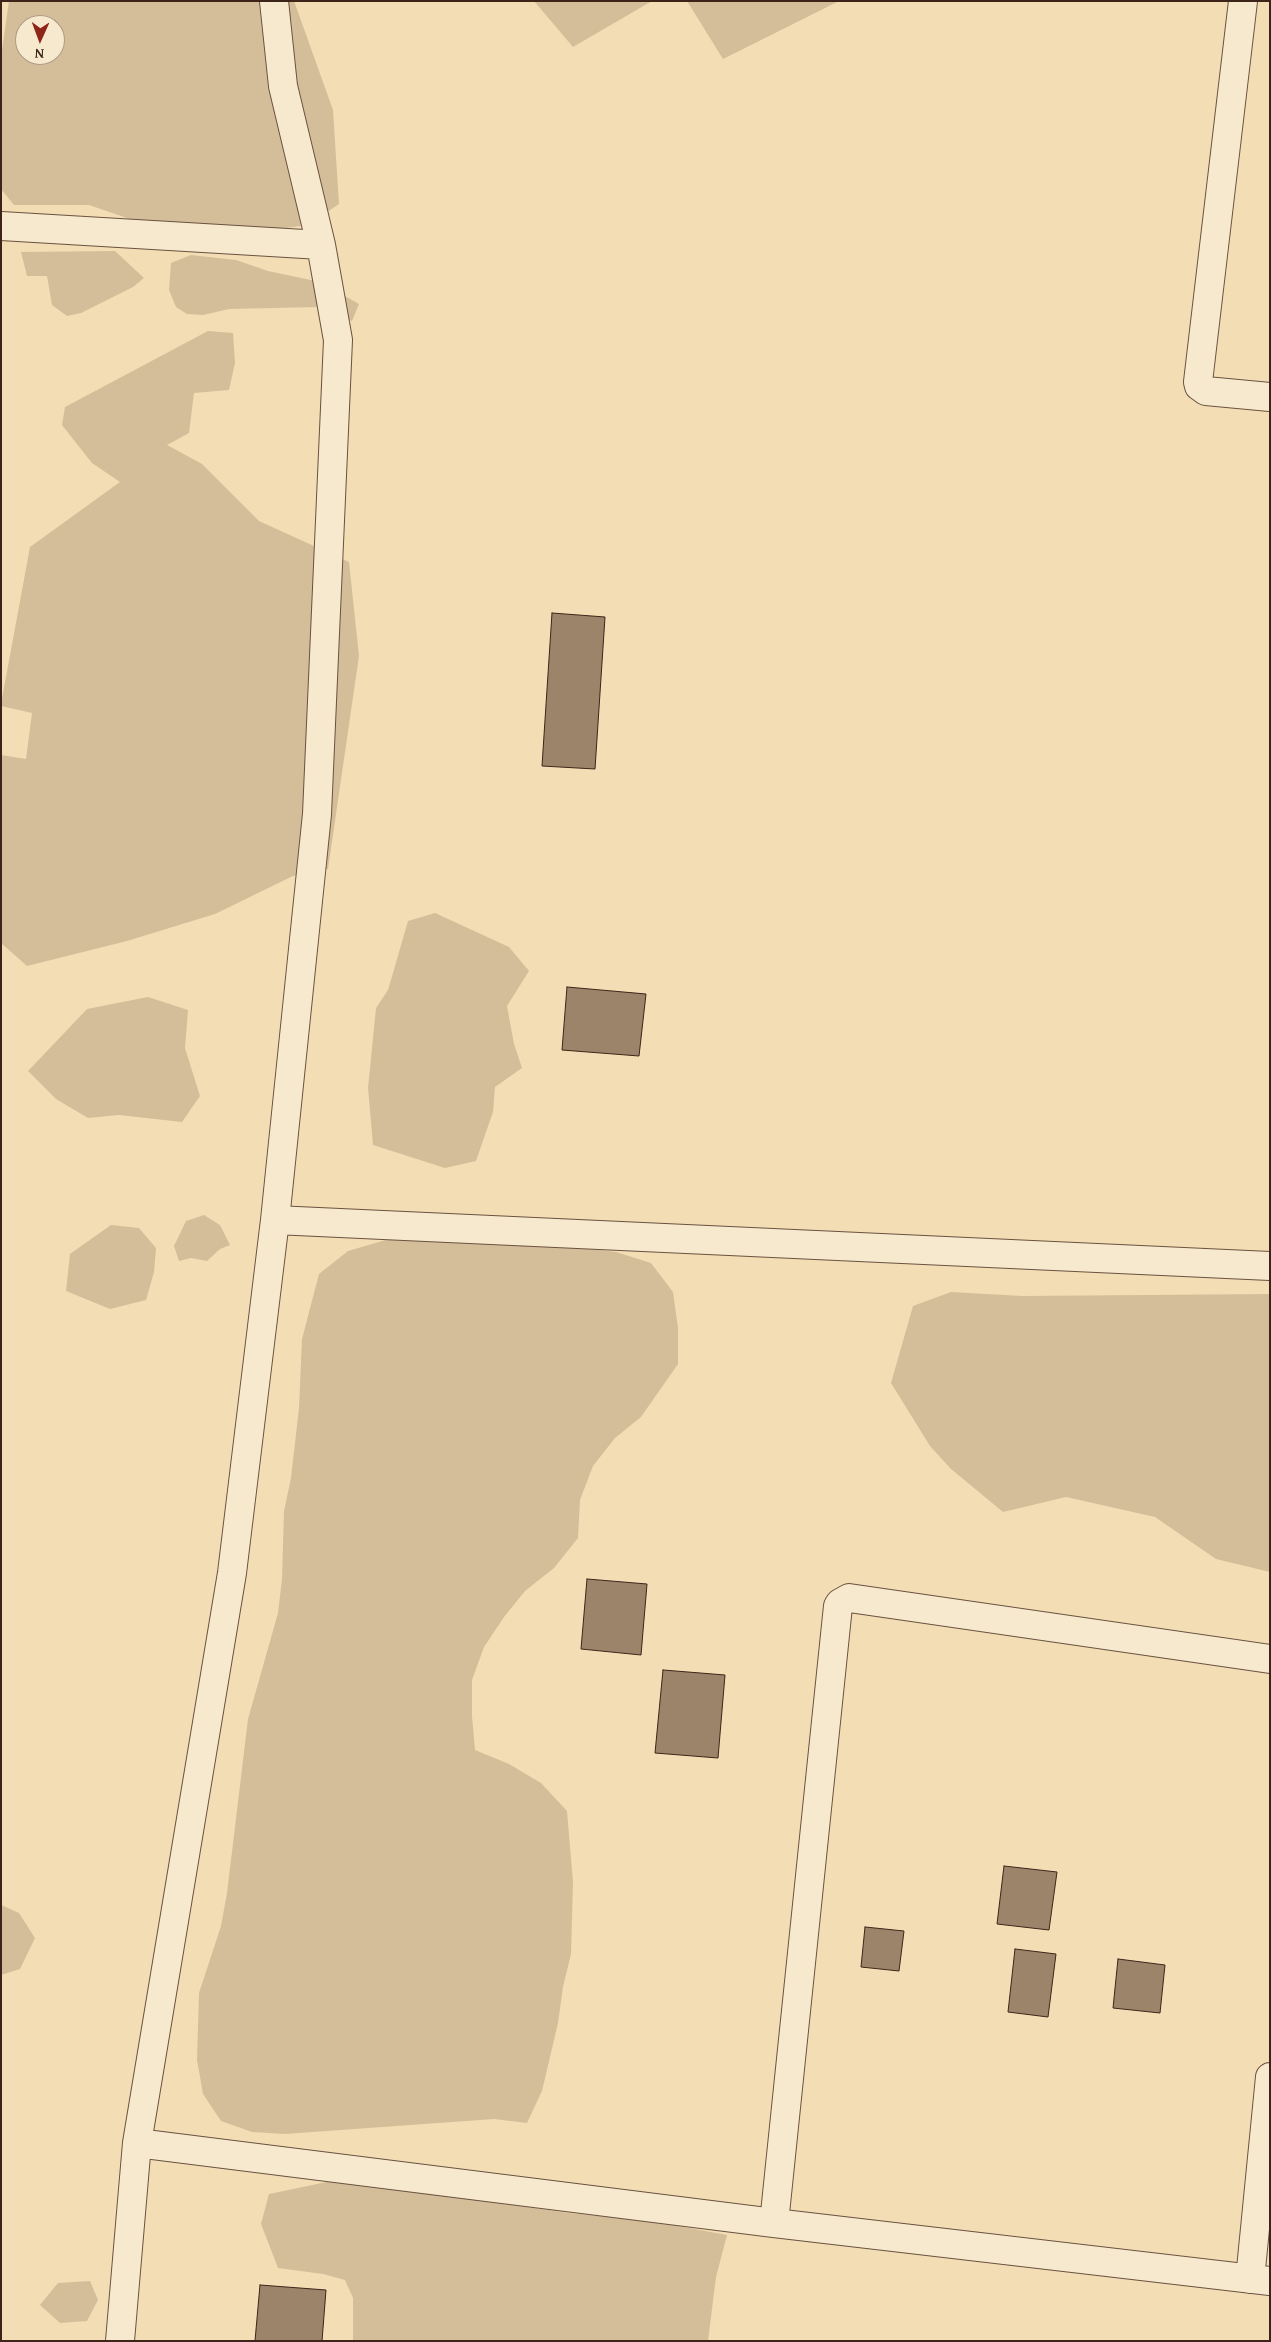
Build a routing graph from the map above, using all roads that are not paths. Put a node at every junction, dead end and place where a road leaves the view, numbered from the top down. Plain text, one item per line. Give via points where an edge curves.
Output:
1 (274, 1) edge
2 (1243, 1) edge
3 (1, 226) edge
4 (321, 245) junction
5 (1270, 397) edge
6 (275, 1220) junction
7 (1270, 1266) edge
8 (1270, 1659) edge
9 (1270, 2077) edge
10 (137, 2143) junction
11 (774, 2224) junction
12 (1260, 2280) edge
13 (120, 2341) edge

1 - 4 street via 283,86
2 - 5 street via 1198,382 1206,391
3 - 4 street
4 - 6 street via 338,340 317,814
6 - 7 street
6 - 10 street via 232,1573
8 - 11 street via 849,1598 840,1603
9 - 12 street
10 - 11 street
10 - 13 street
11 - 12 street

